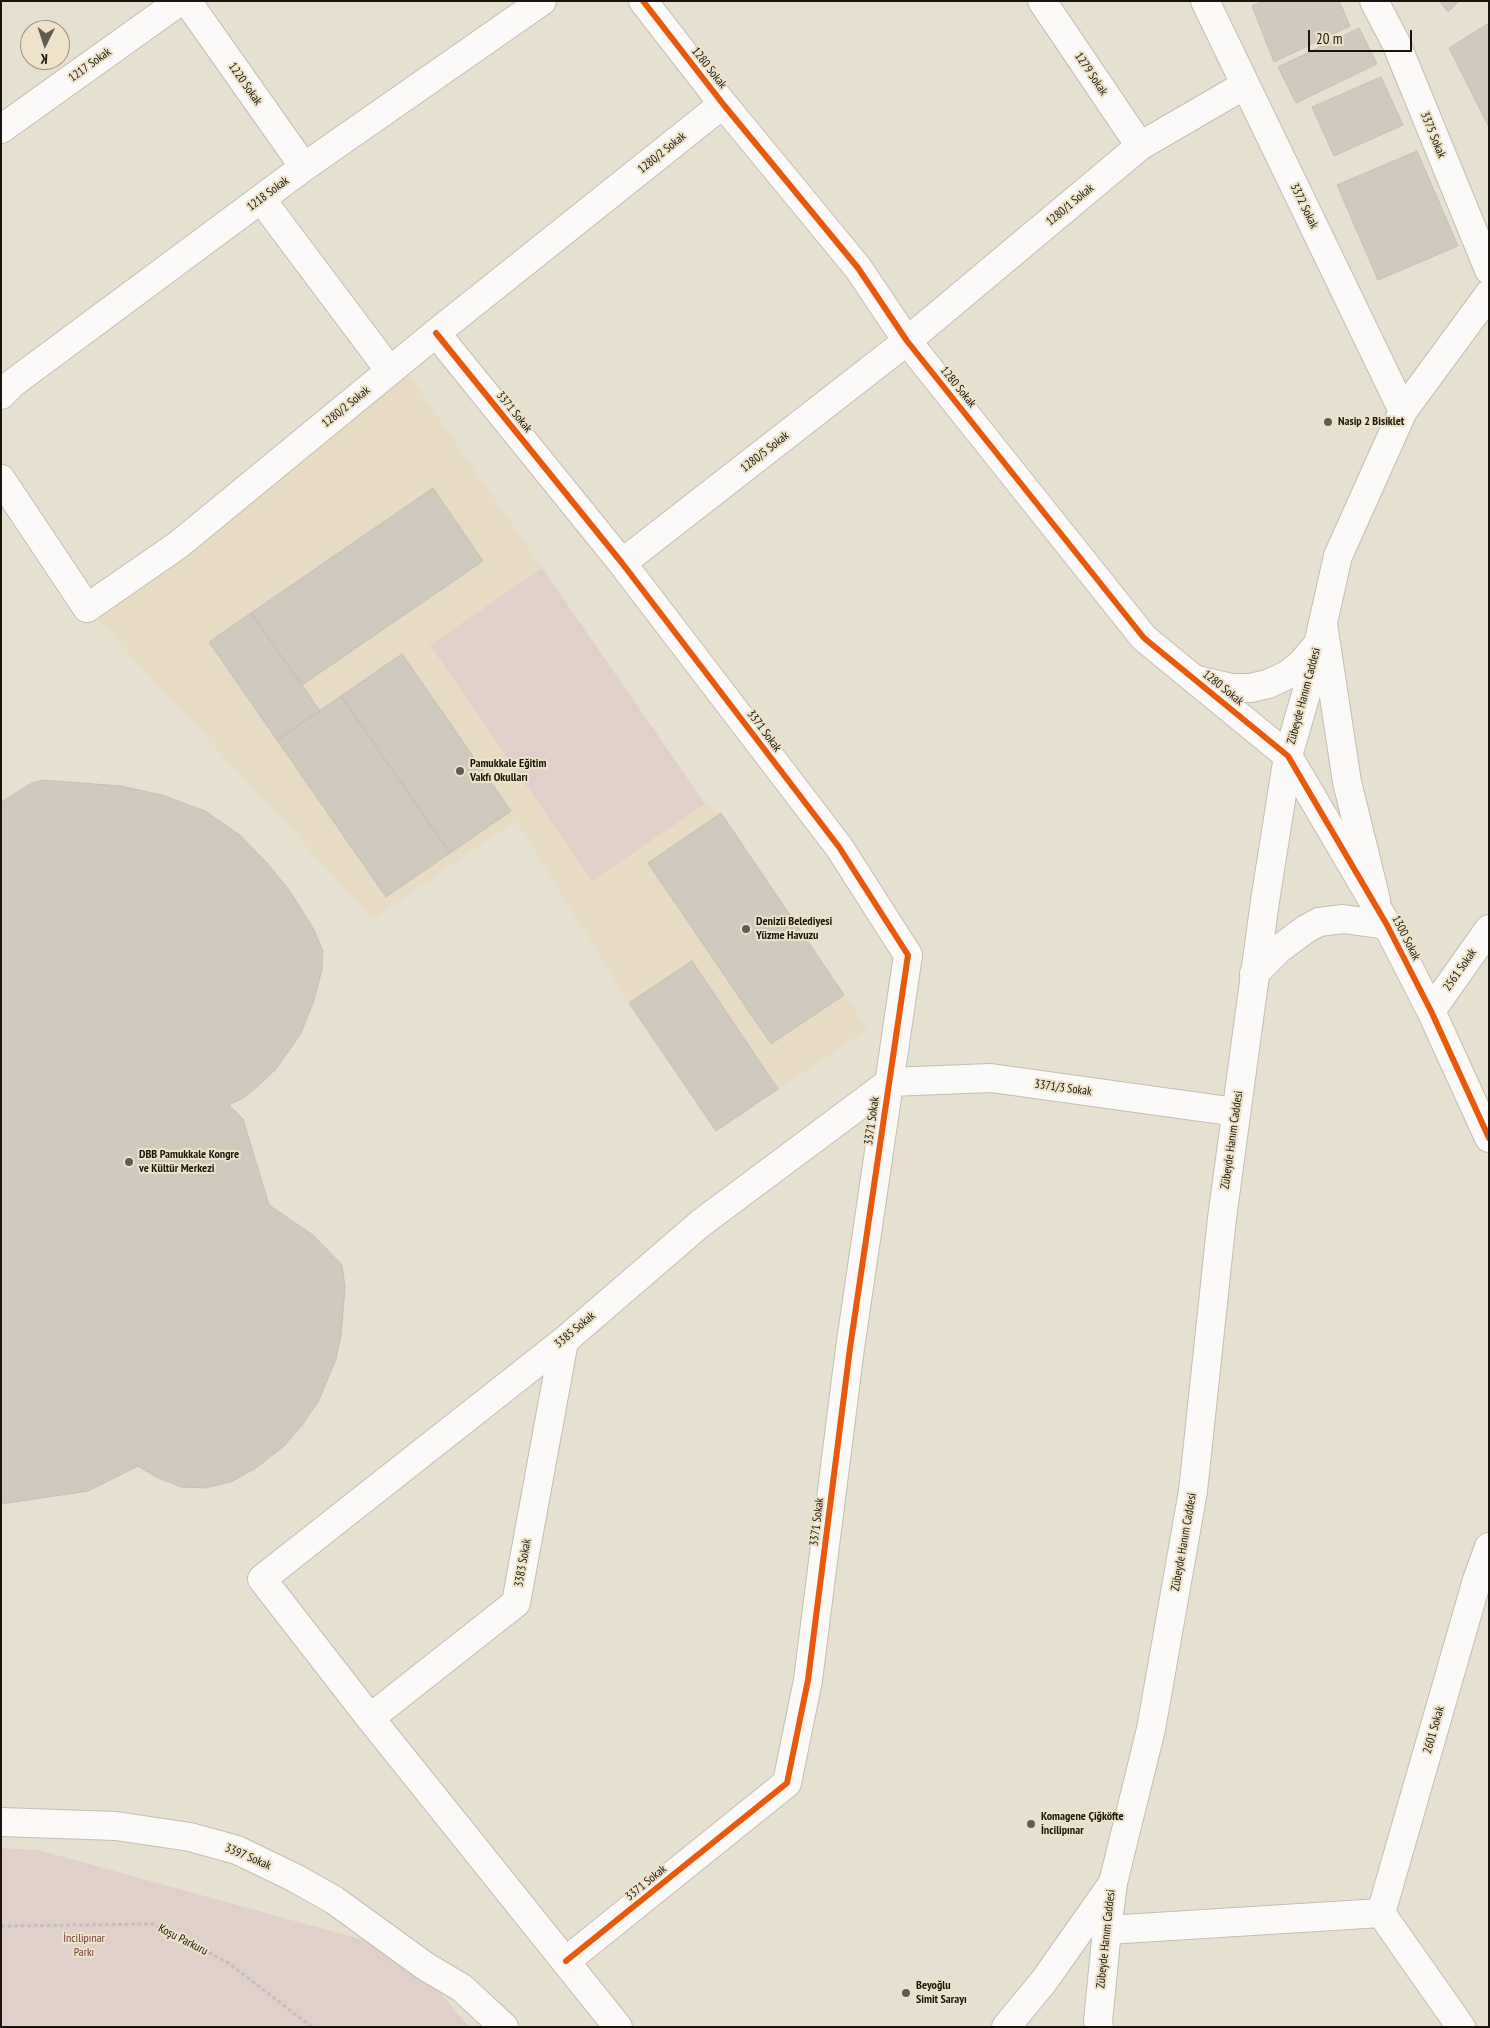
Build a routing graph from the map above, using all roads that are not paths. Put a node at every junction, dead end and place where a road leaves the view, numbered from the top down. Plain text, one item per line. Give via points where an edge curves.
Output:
1 (180, 1) edge
2 (187, 1) edge
3 (542, 1) edge
4 (643, 1) edge
5 (1042, 1) edge
6 (1205, 1) edge
7 (1374, 1) edge
8 (1245, 85) junction
9 (723, 104) junction
10 (1, 129) edge
11 (1140, 146) junction
12 (304, 168) junction
13 (261, 199) junction
14 (1489, 270) edge
15 (1489, 294) edge
16 (436, 333) junction
17 (907, 341) junction
18 (390, 371) junction
19 (1, 395) edge
20 (1403, 411) junction
21 (1, 479) edge
22 (622, 563) junction
23 (1321, 634) junction
24 (1194, 679) junction
25 (1288, 756) junction
26 (1383, 917) junction
27 (1489, 929) edge
28 (1254, 974) junction
29 (1431, 1012) junction
30 (890, 1082) junction
31 (1236, 1112) junction
32 (1489, 1138) edge
33 (564, 1341) junction
34 (1489, 1547) edge
35 (370, 1718) junction
36 (1, 1822) edge
37 (1113, 1882) junction
38 (1381, 1914) junction
39 (1107, 1930) junction
40 (566, 1961) junction
41 (504, 2027) edge
42 (618, 2027) edge
43 (1006, 2027) edge
44 (1099, 2027) edge
45 (1461, 2027) edge

1 - 10 street, 1217 Sokak
2 - 12 street, 1220 Sokak
3 - 12 street, 1218 Sokak
4 - 9 street, 1280 Sokak
5 - 11 street, 1279 Sokak
6 - 8 street, 3372 Sokak
7 - 14 street, 3375 Sokak via 1396,43
8 - 11 street, 1280/1 Sokak
8 - 20 street, 3372 Sokak
9 - 16 street, 1280/2 Sokak
9 - 17 street, 1280 Sokak via 858,268
11 - 17 street, 1280/1 Sokak
12 - 13 street, 1218 Sokak
13 - 18 street
13 - 19 street, 1218 Sokak
15 - 20 street, Zübeyde Hanım Caddesi
16 - 18 street, 1280/2 Sokak
16 - 22 street, 3371 Sokak
17 - 22 street, 1280/5 Sokak
17 - 24 street, 1280 Sokak via 1144,638
18 - 21 street, 1280/2 Sokak via 178,545 87,608
20 - 23 street, Zübeyde Hanım Caddesi via 1338,556
22 - 30 street, 3371 Sokak via 839,847 908,955
23 - 24 street via 1302,664 1268,684 1232,688
23 - 25 street, Zübeyde Hanım Caddesi
23 - 26 street via 1347,782
24 - 25 street, 1280 Sokak
25 - 26 street, 1300 Sokak
25 - 28 street, Zübeyde Hanım Caddesi
26 - 28 street via 1319,922 1279,949
26 - 29 street, 1300 Sokak
27 - 29 street, 2561 Sokak
28 - 31 street, Zübeyde Hanım Caddesi
29 - 32 street, 1300 Sokak
30 - 31 street, 3371/3 Sokak via 991,1078
30 - 33 street, 3385 Sokak via 701,1223
30 - 40 street, 3371 Sokak via 850,1348 808,1680 787,1783
31 - 37 street, Zübeyde Hanım Caddesi via 1194,1491 1152,1729
33 - 35 street, 3383 Sokak via 516,1603
33 - 35 street, 3385 Sokak via 262,1579
34 - 38 street, 2601 Sokak
35 - 40 street
36 - 41 street, 3397 Sokak via 116,1826 190,1836 237,1850 334,1900 425,1966 462,1988
37 - 39 street, Zübeyde Hanım Caddesi
37 - 43 street via 1044,1981
38 - 39 street
38 - 45 street
39 - 44 street, Zübeyde Hanım Caddesi
40 - 42 street

